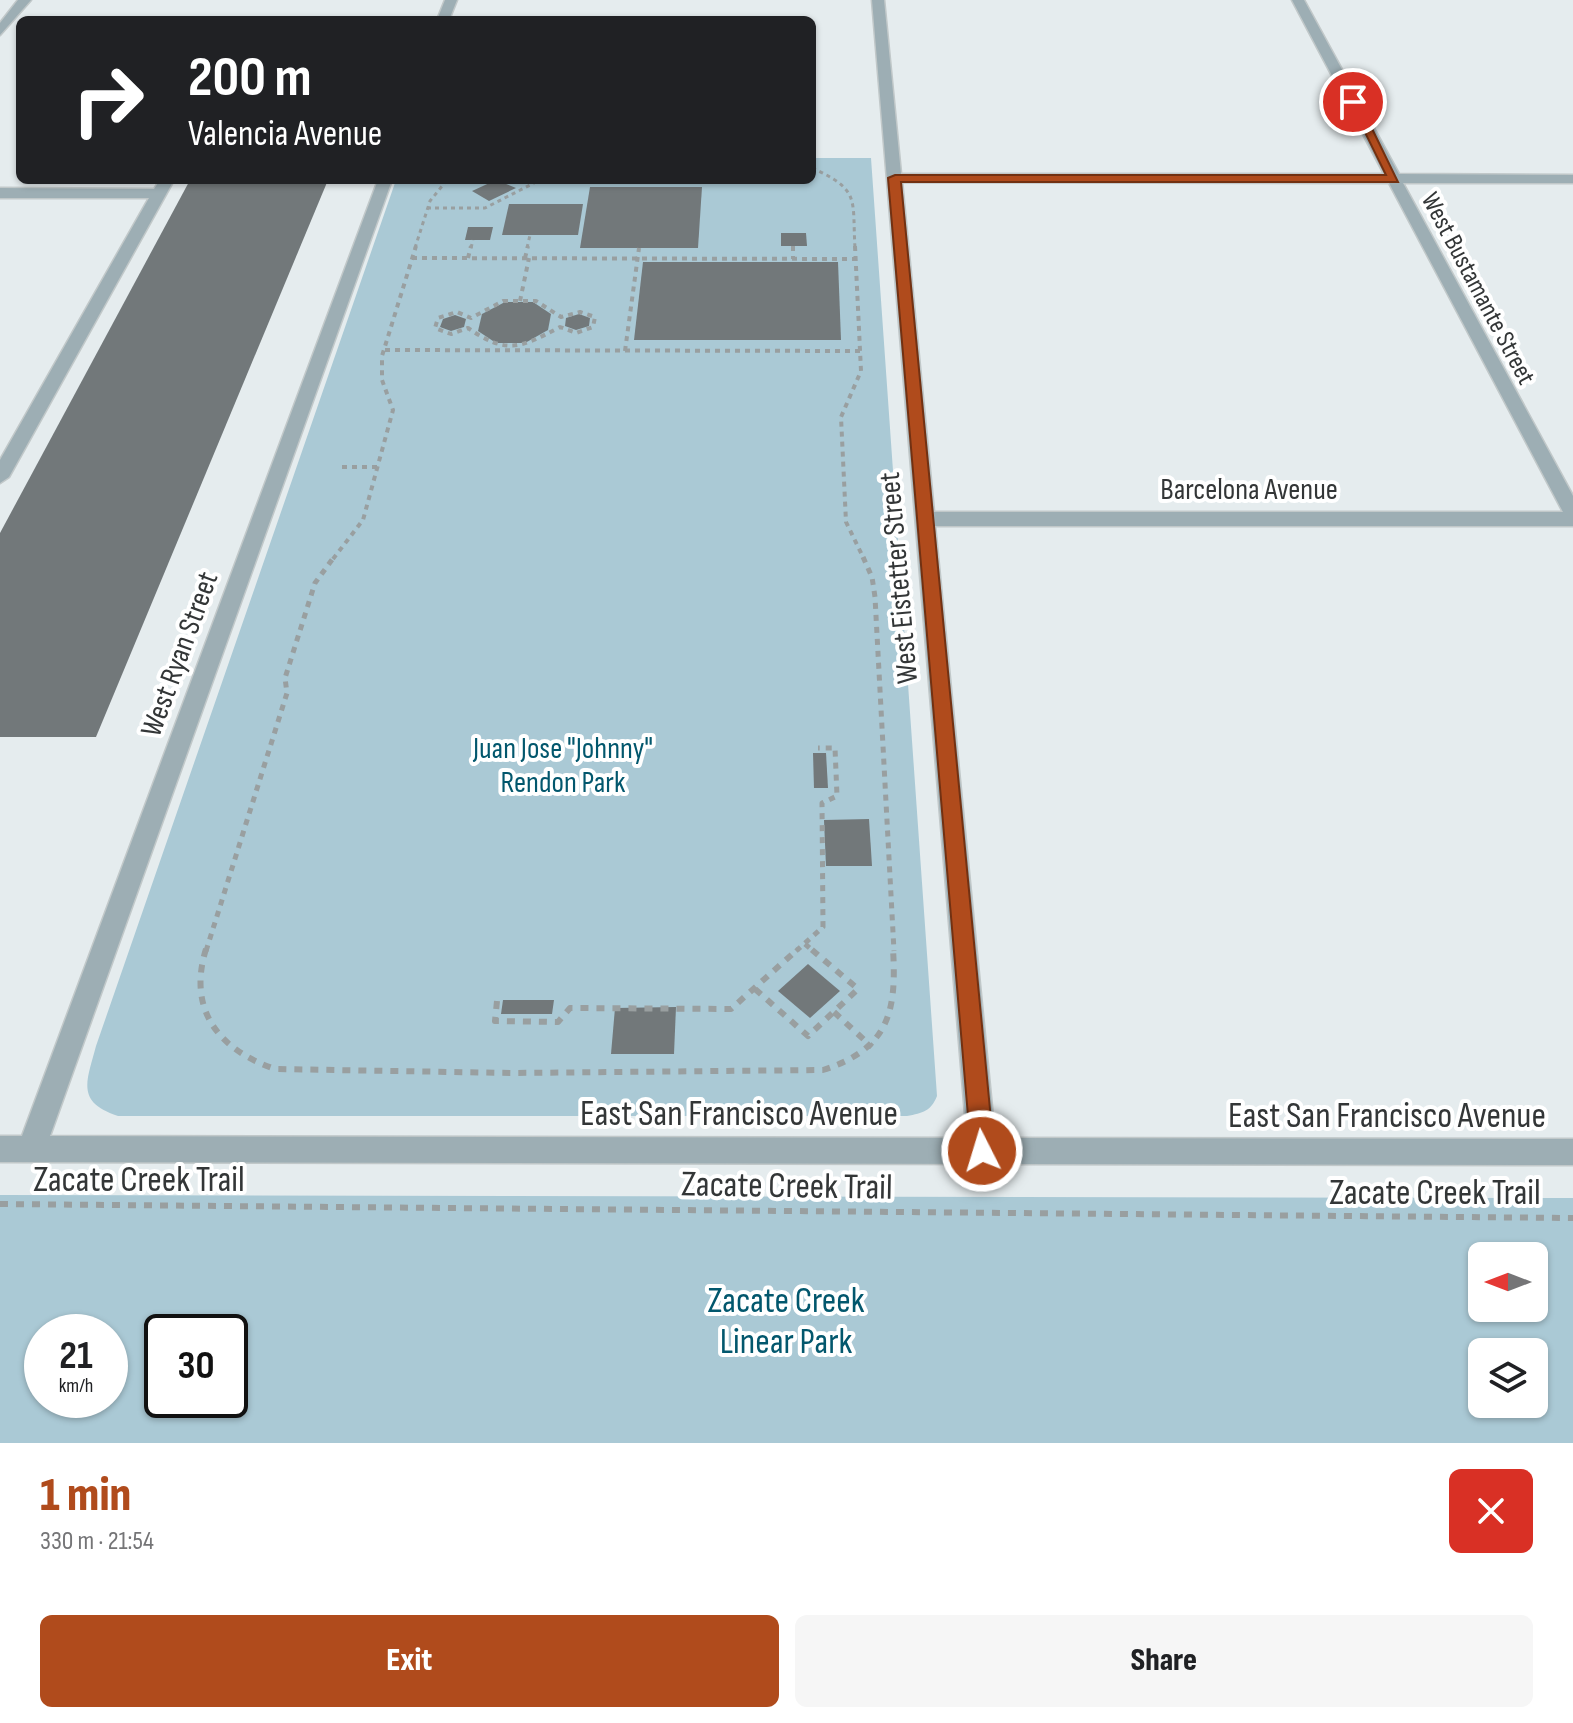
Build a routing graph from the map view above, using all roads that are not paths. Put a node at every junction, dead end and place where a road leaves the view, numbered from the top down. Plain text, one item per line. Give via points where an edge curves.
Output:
1 (25, 0) edge
2 (878, 0) edge
3 (1298, 0) edge
4 (0, 31) edge
5 (895, 178) junction
6 (1394, 179) junction
7 (1573, 179) edge
8 (384, 184) edge
9 (164, 187) edge
10 (0, 193) edge
11 (0, 477) edge
12 (1573, 517) edge
13 (925, 519) junction
14 (0, 1149) edge
15 (31, 1149) junction
16 (982, 1151) junction
17 (1573, 1152) edge

1 - 4 street
2 - 5 street, West Eistetter Street
3 - 6 street, West Bustamante Street
5 - 6 street
5 - 13 street, West Eistetter Street
6 - 7 street
6 - 12 street, West Bustamante Street
8 - 15 street, West Ryan Street
9 - 10 street
9 - 11 street
12 - 13 street, Barcelona Avenue
13 - 16 street, West Eistetter Street
14 - 15 street, East San Francisco Avenue
15 - 16 street, East San Francisco Avenue
16 - 17 street, East San Francisco Avenue

